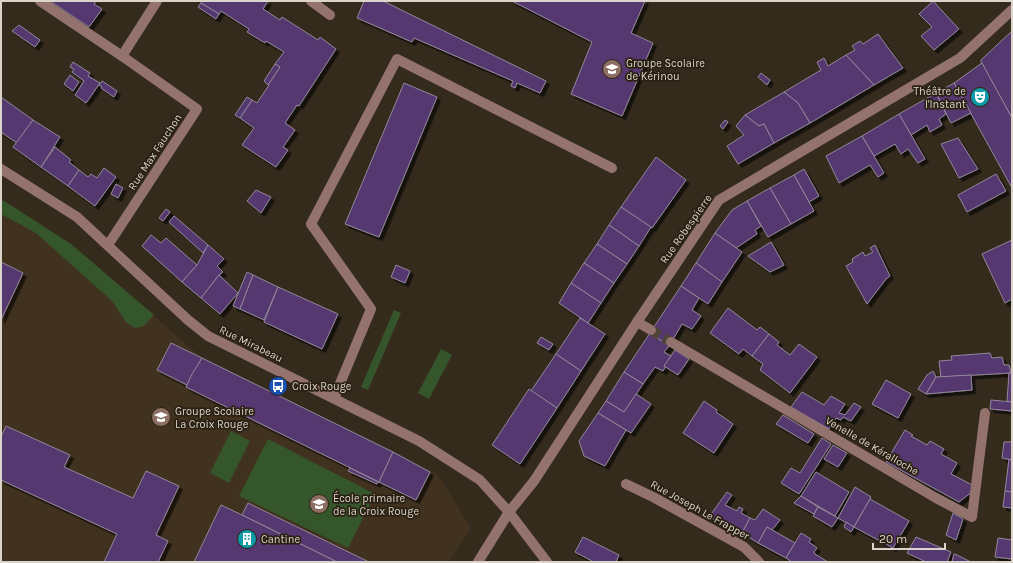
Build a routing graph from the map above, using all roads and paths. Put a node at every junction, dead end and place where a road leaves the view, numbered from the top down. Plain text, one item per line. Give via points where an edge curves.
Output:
1 (40, 1) edge
2 (156, 1) edge
3 (311, 1) edge
4 (1012, 10) edge
5 (330, 15) dead end
6 (122, 56) junction
7 (612, 168) dead end
8 (1, 169) edge
9 (108, 245) junction
10 (637, 322) junction
11 (651, 330) tunnel mouth
12 (671, 342) tunnel mouth
13 (334, 398) junction
14 (985, 413) dead end
15 (626, 484) dead end
16 (509, 512) junction
17 (478, 562) edge
18 (547, 562) edge
19 (759, 562) edge

1 - 6 street, Rue Max Fauchon
2 - 6 street
3 - 5 street
4 - 10 street, Rue Robespierre via 960,58 719,200
6 - 9 street, Rue Max Fauchon via 197,109
7 - 13 street via 397,60 311,224 371,309
8 - 9 street, Rue Mirabeau via 77,217
9 - 13 street, Rue Mirabeau via 208,336
10 - 11 street
10 - 16 street, Rue Robespierre via 534,481
12 - 14 street, Venelle de Kéralloche via 972,517
13 - 16 street, Rue Mirabeau via 419,441 480,480
15 - 19 street, Rue Joseph Le Frapper via 744,547
16 - 17 street, Rue Robespierre
16 - 18 street, Rue Mirabeau

